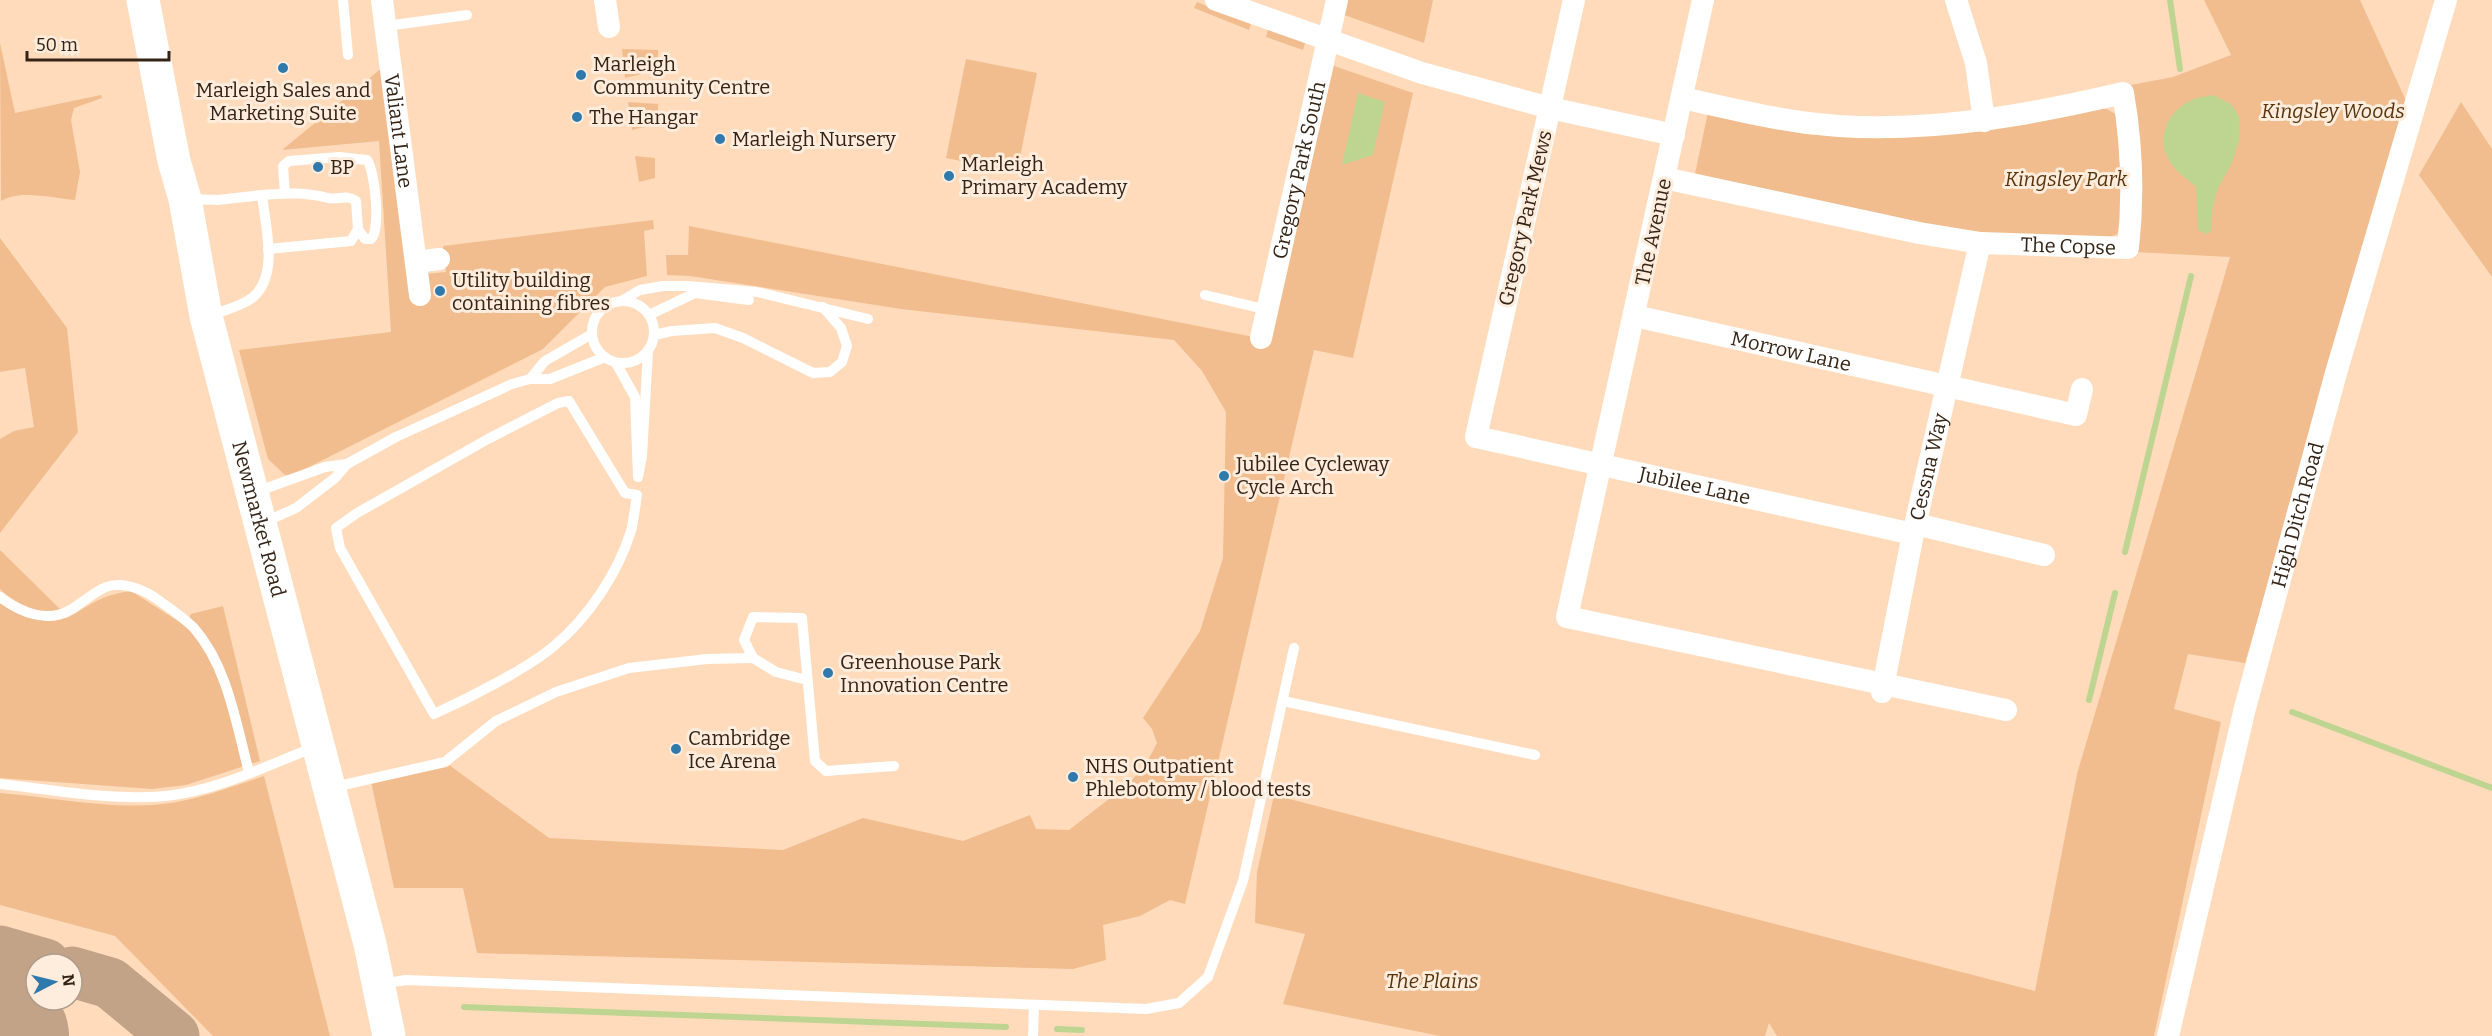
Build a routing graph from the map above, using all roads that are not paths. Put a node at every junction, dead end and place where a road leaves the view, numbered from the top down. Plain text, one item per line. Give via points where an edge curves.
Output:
1 (143, 0) edge
2 (343, 0) edge
3 (382, 0) edge
4 (605, 0) edge
5 (1216, 0) edge
6 (1337, 0) edge
7 (1574, 0) edge
8 (1702, 0) edge
9 (1956, 0) edge
10 (2446, 0) edge
11 (467, 15) dead end
12 (386, 26) junction
13 (609, 27) dead end
14 (1329, 41) junction
15 (348, 55) dead end
16 (1682, 98) junction
17 (1550, 108) junction
18 (1984, 121) junction
19 (1674, 135) junction
20 (1664, 178) junction
21 (285, 193) junction
22 (262, 195) junction
23 (185, 199) junction
24 (358, 229) junction
25 (1980, 243) junction
26 (268, 249) junction
27 (439, 259) dead end
28 (416, 262) junction
29 (420, 295) dead end
30 (1206, 295) dead end
31 (624, 300) junction
32 (749, 300) dead end
33 (823, 307) junction
34 (1268, 310) junction
35 (649, 315) junction
36 (206, 316) junction
37 (1635, 316) junction
38 (868, 319) dead end
39 (592, 334) junction
40 (654, 335) junction
41 (1261, 338) dead end
42 (648, 351) junction
43 (605, 357) junction
44 (615, 363) junction
45 (530, 379) junction
46 (1947, 386) junction
47 (2082, 389) dead end
48 (1476, 437) joint
49 (1602, 464) junction
50 (347, 465) junction
51 (638, 477) junction
52 (637, 495) junction
53 (258, 508) junction
54 (1914, 529) junction
55 (2044, 554) dead end
56 (0, 597) edge
57 (1294, 648) dead end
58 (753, 658) junction
59 (807, 680) junction
60 (1883, 688) junction
61 (1283, 700) junction
62 (2006, 710) dead end
63 (318, 746) junction
64 (1535, 755) dead end
65 (894, 766) dead end
66 (249, 772) junction
67 (0, 784) edge
68 (327, 789) junction
69 (378, 985) junction
70 (1034, 1005) junction
71 (389, 1036) edge
72 (1033, 1036) edge
73 (2168, 1036) edge

1 - 23 main road, Newmarket Road via 174,162
2 - 15 lane
3 - 12 street, Valiant Lane
4 - 13 street
5 - 14 street
6 - 14 street, Gregory Park South
7 - 17 street, Gregory Park Mews
8 - 16 street, The Avenue
9 - 18 street via 1976,63
10 - 73 street, High Ditch Road via 2336,373 2248,697
11 - 12 lane
12 - 28 street, Valiant Lane
14 - 17 street via 1422,74
14 - 34 street, Gregory Park South
16 - 18 street, The Copse via 1838,126 1891,128
16 - 19 street, The Avenue
17 - 19 street
17 - 48 street, Gregory Park Mews
18 - 25 street, The Copse via 2123,93 2130,133 2132,212 2128,248
19 - 20 street, The Avenue
20 - 25 street, The Copse
20 - 37 street, The Avenue
21 - 22 lane
21 - 24 lane via 351,198 356,201
21 - 24 lane via 283,166 289,161 339,157 367,160 373,171 377,230 371,239 365,239
22 - 23 lane
22 - 26 lane
23 - 36 main road, Newmarket Road
24 - 26 lane via 351,241 343,243
25 - 46 street, Cessna Way
26 - 36 lane via 268,267 259,291 246,302
27 - 28 street
28 - 29 street, Valiant Lane
30 - 34 lane
31 - 33 lane via 640,290 688,286 757,292
31 - 35 lane via 642,307
31 - 39 lane via 597,314
32 - 35 lane via 695,293
33 - 38 lane
33 - 40 lane via 841,328 847,346 842,363 830,372 813,374 715,328
34 - 41 street, Gregory Park South
35 - 40 lane
36 - 53 main road, Newmarket Road
37 - 46 street, Morrow Lane
37 - 49 street, The Avenue
39 - 43 lane
39 - 45 lane via 544,361
40 - 42 lane
42 - 44 lane via 634,362
42 - 51 lane
43 - 44 lane
43 - 45 lane via 550,379
44 - 51 lane via 635,397
45 - 50 lane via 461,406
46 - 47 street, Morrow Lane via 2076,415
46 - 54 street, Cessna Way
48 - 49 street, Jubilee Lane
49 - 54 street, Jubilee Lane
49 - 60 street, The Avenue via 1567,617
50 - 53 lane via 325,467
50 - 53 lane via 297,508
51 - 52 lane
52 - 52 lane via 625,545 588,611 554,646 434,714 340,548 336,528 517,423 569,401 625,493
53 - 63 main road, Newmarket Road
54 - 55 street, Jubilee Lane
54 - 60 street, Cessna Way
56 - 66 lane via 29,613 49,616 70,611 107,586 118,585 149,594 167,606 193,628 225,684
57 - 61 lane
58 - 59 lane via 777,672
58 - 59 lane via 744,640 753,617 802,618
58 - 68 lane via 629,668 556,692 496,722 445,762
59 - 65 lane via 814,761 826,771
60 - 62 street
61 - 64 lane
61 - 70 lane via 1243,881 1209,976 1179,1003 1146,1009
63 - 66 lane
63 - 68 main road, Newmarket Road
66 - 67 lane via 165,796 95,794
68 - 69 main road, Newmarket Road
69 - 70 lane via 406,980
69 - 71 main road, Newmarket Road
70 - 72 lane

